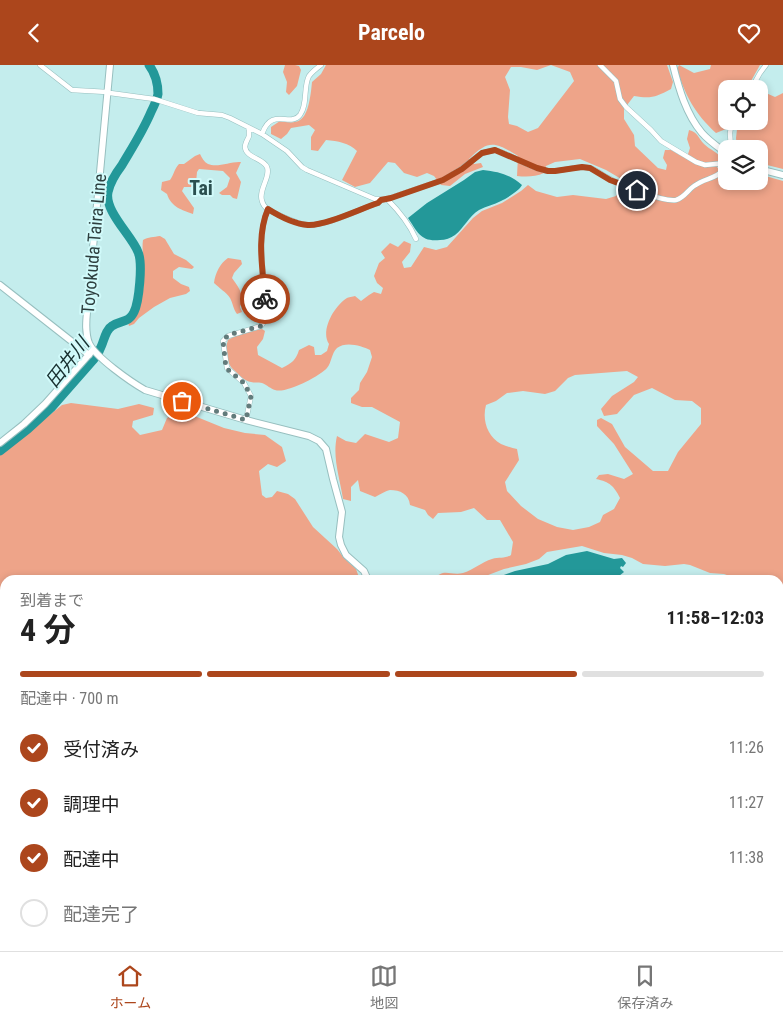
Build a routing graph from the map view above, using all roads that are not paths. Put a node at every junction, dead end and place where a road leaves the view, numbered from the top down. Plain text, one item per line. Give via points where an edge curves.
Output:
1 (40, 65) edge
2 (110, 65) edge
3 (320, 65) edge
4 (600, 65) edge
5 (673, 65) edge
6 (766, 65) edge
7 (756, 80) edge
8 (107, 92) junction
9 (249, 128) junction
10 (262, 135) junction
11 (718, 146) edge
12 (718, 165) edge
13 (768, 171) edge
14 (718, 175) edge
15 (783, 175) edge
16 (386, 199) junction
17 (381, 200) junction
18 (268, 209) junction
19 (416, 239) dead end
20 (0, 285) edge
21 (94, 354) junction
22 (246, 420) junction
23 (0, 443) edge
24 (366, 575) edge

1 - 8 street via 72,90
2 - 8 main road, Toyokuda Taira Line
3 - 10 street via 308,78 305,101 297,118 273,119
4 - 12 street via 616,81 620,99 626,107 661,141 696,162
5 - 11 main road via 678,87 693,119 702,133
6 - 7 street
8 - 9 street via 156,100 198,113 222,115
8 - 21 main road, Toyokuda Taira Line via 87,319 87,337
9 - 10 street
9 - 18 street via 245,148 268,169 261,198
10 - 17 street via 287,151 307,170
13 - 15 main road
14 - 16 street via 694,186 677,200 667,200 621,185 590,168 548,171 495,150 482,153 443,180
16 - 17 street
16 - 19 street via 396,208
17 - 18 street via 324,223 307,225
18 - 22 street via 262,225 266,319 261,326 228,335 223,341 226,368 244,383 251,396
20 - 21 main road
21 - 22 main road via 145,390
21 - 23 main road via 46,404
22 - 24 main road via 318,436 326,449 342,512 340,545

